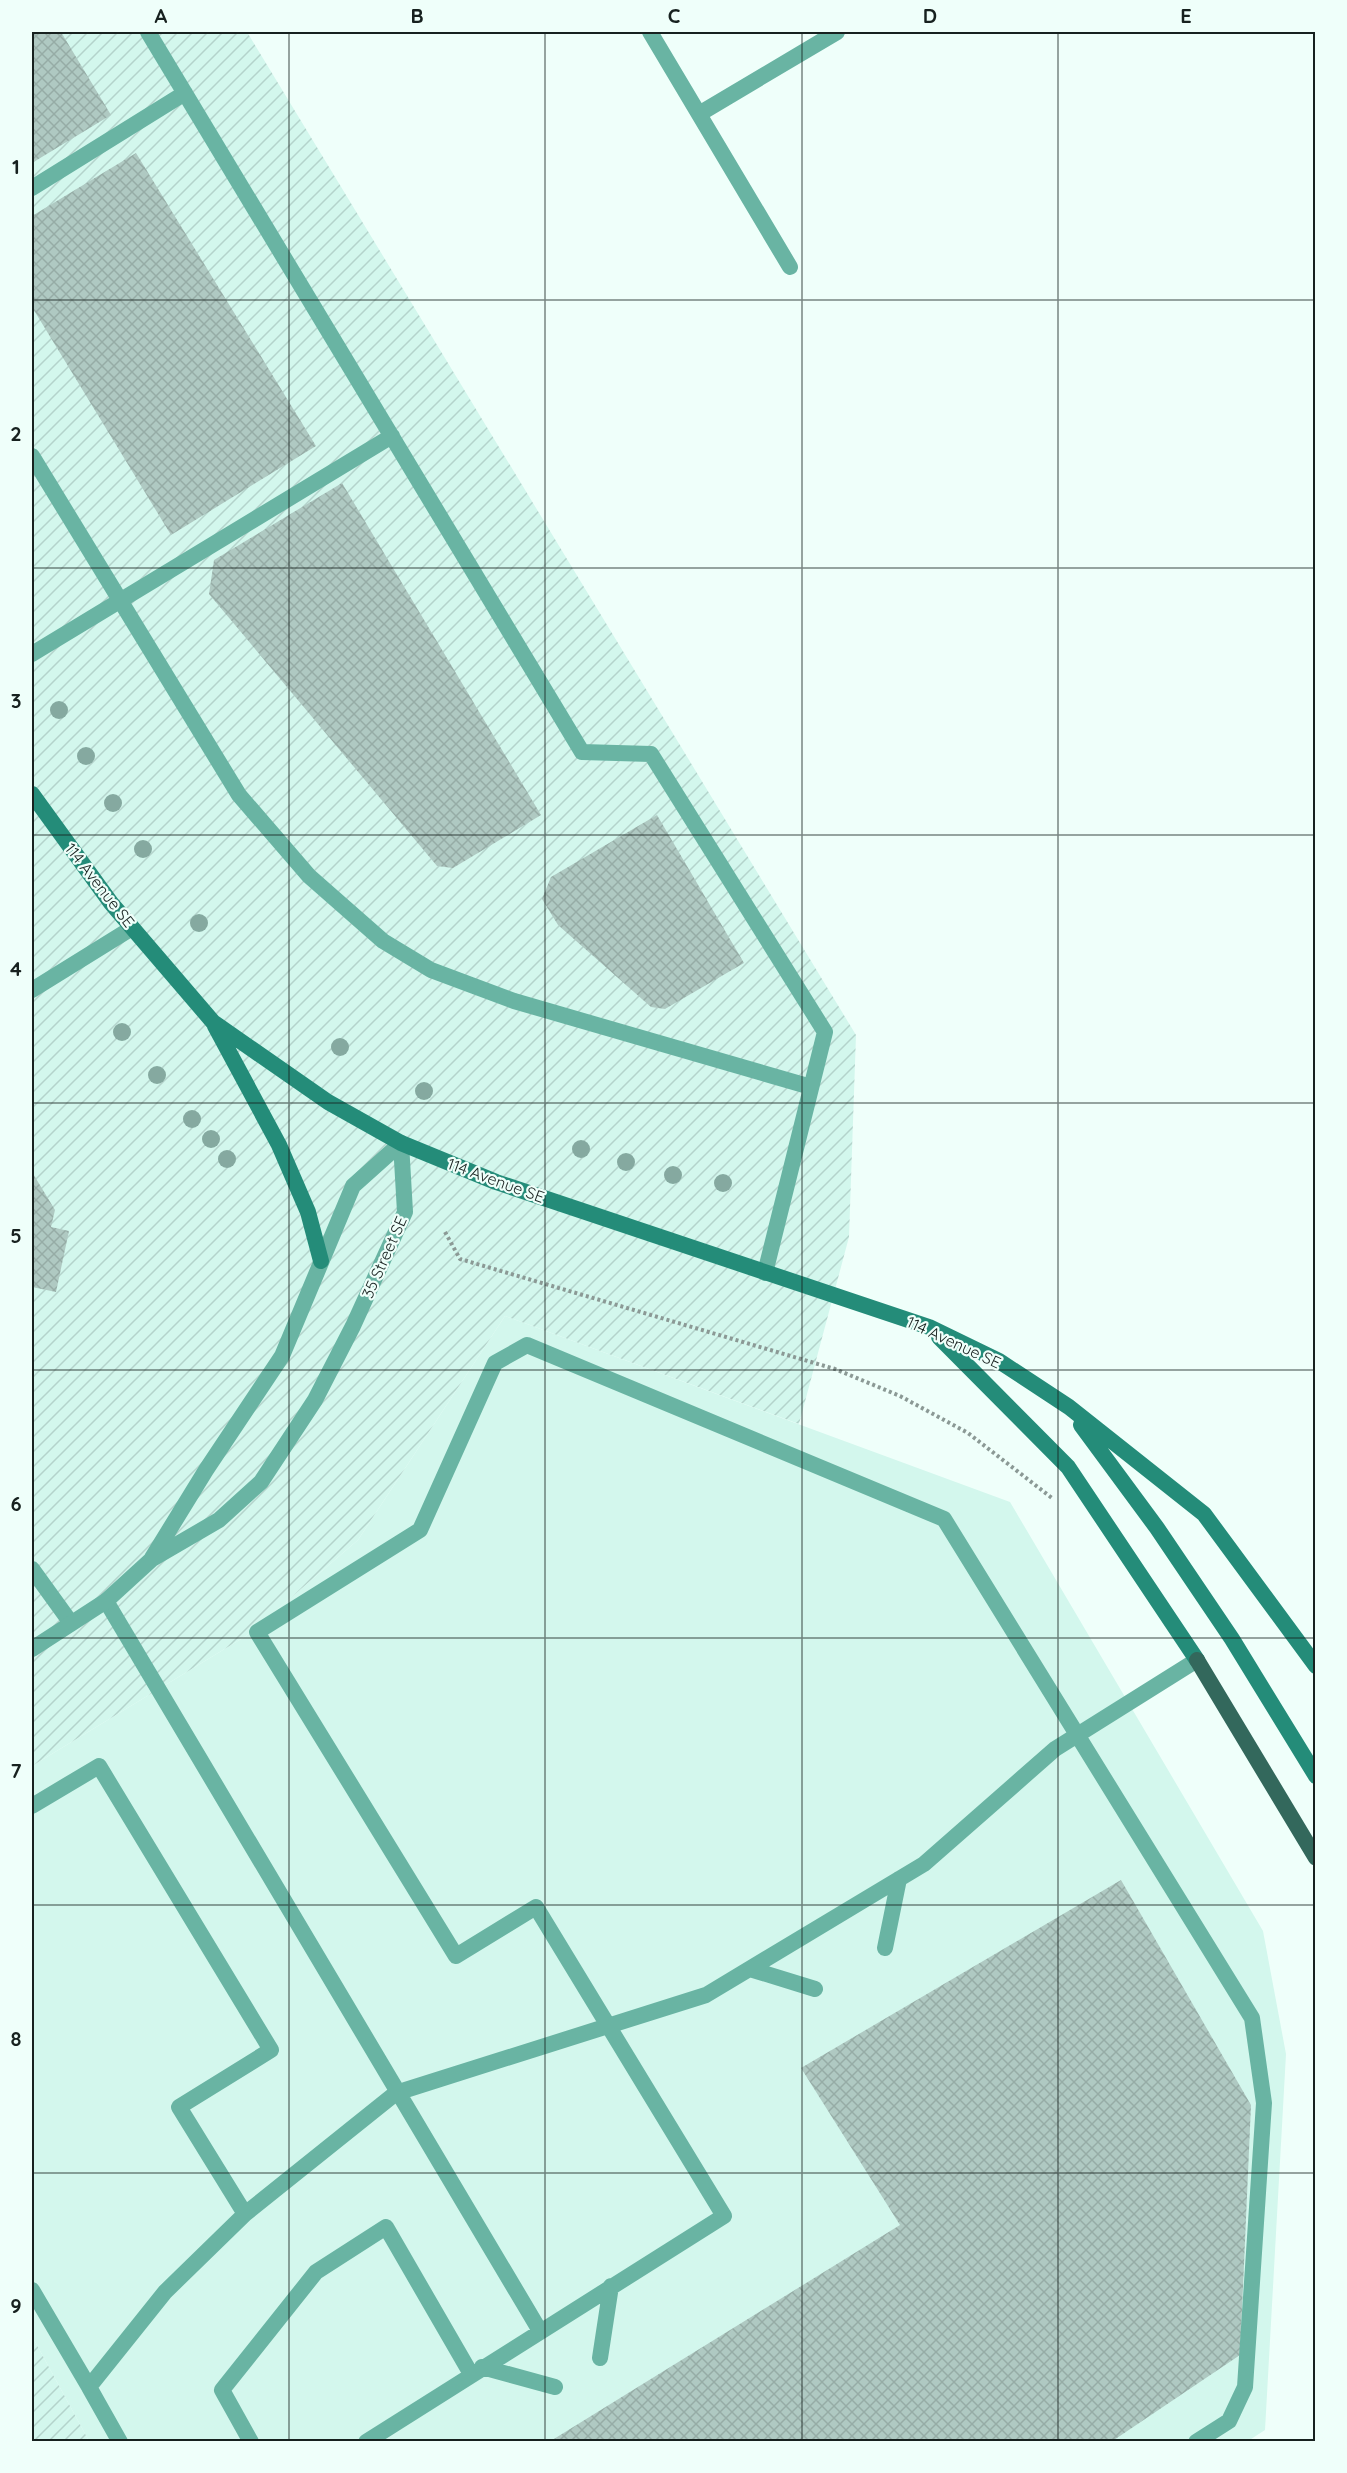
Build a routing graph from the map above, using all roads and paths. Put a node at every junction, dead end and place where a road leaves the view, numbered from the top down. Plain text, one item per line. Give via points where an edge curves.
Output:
1 (148, 32) edge
2 (650, 32) edge
3 (837, 32) edge
4 (185, 93) junction
5 (699, 114) junction
6 (32, 188) edge
7 (790, 267) dead end
8 (392, 436) junction
9 (32, 456) edge
10 (119, 600) junction
11 (32, 654) edge
12 (32, 794) edge
13 (132, 928) junction
14 (32, 990) edge
15 (213, 1022) junction
16 (811, 1088) junction
17 (401, 1143) junction
18 (321, 1261) junction
19 (765, 1273) junction
20 (930, 1328) junction
21 (1068, 1407) junction
22 (152, 1559) junction
23 (32, 1569) edge
24 (106, 1601) junction
25 (71, 1623) junction
26 (32, 1649) edge
27 (1197, 1660) junction
28 (1316, 1666) edge
29 (1077, 1735) junction
30 (1316, 1776) edge
31 (32, 1806) edge
32 (1316, 1858) edge
33 (899, 1879) junction
34 (885, 1948) dead end
35 (750, 1969) junction
36 (815, 1989) dead end
37 (609, 2026) junction
38 (396, 2093) junction
39 (245, 2214) junction
40 (611, 2286) junction
41 (32, 2290) edge
42 (540, 2331) junction
43 (600, 2358) dead end
44 (476, 2371) junction
45 (89, 2387) junction
46 (555, 2387) dead end
47 (120, 2442) edge
48 (251, 2442) edge
49 (366, 2442) edge
50 (1196, 2442) edge

1 - 4 street
2 - 5 street
3 - 5 street
4 - 6 street
4 - 8 street
5 - 7 street
8 - 10 street
8 - 16 street via 582,752 651,754 825,1032
9 - 10 street
10 - 11 street
10 - 16 street via 239,795 309,876 383,941 431,970 514,1000
12 - 13 main road, 114 Avenue SE
13 - 14 street
13 - 15 main road, 114 Avenue SE
15 - 17 main road, 114 Avenue SE via 328,1102
15 - 18 main road via 287,1162 308,1212
16 - 19 street
17 - 18 street, 35 Street SE via 353,1186
17 - 19 main road, 114 Avenue SE via 496,1182
17 - 22 street, 35 Street SE via 405,1212 315,1400 261,1482 219,1520
18 - 22 street, 35 Street SE via 282,1356
19 - 20 main road, 114 Avenue SE
20 - 21 main road, 114 Avenue SE via 999,1361
20 - 27 main road via 1068,1467
21 - 28 main road, 114 Avenue SE via 1204,1514
21 - 30 main road, 114 Avenue SE via 1232,1638
22 - 24 street, 35 Street SE
23 - 25 street
24 - 25 street, 35 Street SE
24 - 38 street
25 - 26 street, 35 Street SE
27 - 29 street
27 - 32 main road
29 - 33 street via 1055,1749 924,1864
29 - 37 street via 944,1519 527,1345 495,1364 420,1530 257,1632 456,1956 536,1907
29 - 50 street via 1252,2018 1264,2103 1245,2387 1229,2421
31 - 39 street via 99,1766 271,2050 179,2107
33 - 34 street
33 - 35 street
35 - 36 street
35 - 37 street via 706,1995
37 - 38 street
37 - 40 street via 724,2216
38 - 39 street
38 - 42 street
39 - 45 street via 165,2292
40 - 42 street
40 - 43 street
41 - 45 street
42 - 44 street
44 - 46 street
44 - 48 street via 386,2227 316,2272 222,2390
44 - 49 street
45 - 47 street

